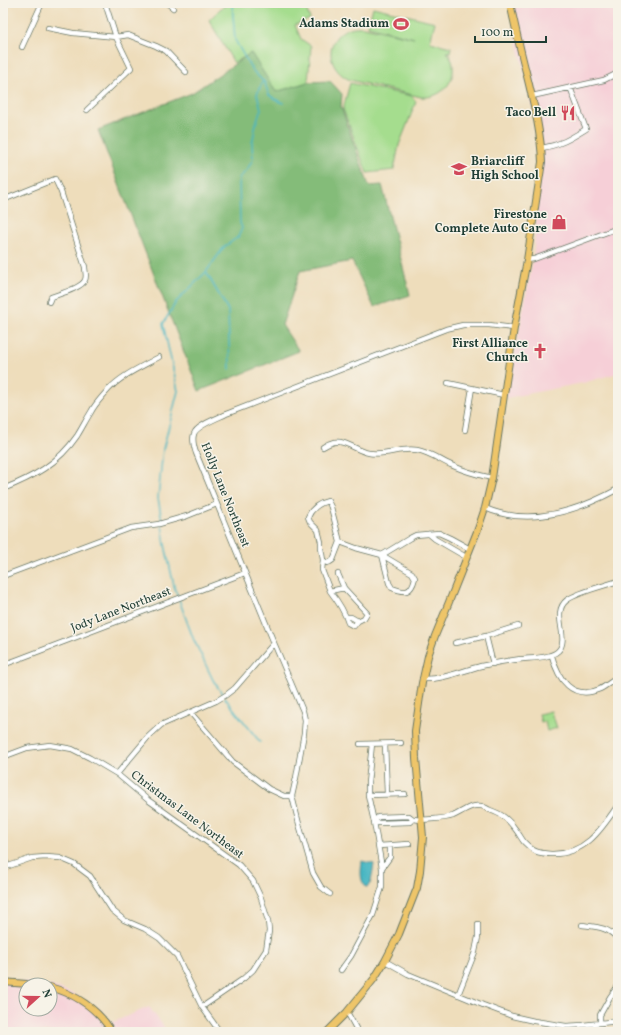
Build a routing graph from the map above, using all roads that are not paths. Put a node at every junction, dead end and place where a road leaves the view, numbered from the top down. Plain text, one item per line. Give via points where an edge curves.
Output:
1 (42, 3) edge
2 (105, 3) edge
3 (167, 3) edge
4 (510, 3) edge
5 (173, 8) dead end
6 (48, 28) dead end
7 (116, 37) junction
8 (22, 47) dead end
9 (186, 72) dead end
10 (618, 74) edge
11 (570, 87) junction
12 (532, 96) junction
13 (87, 110) dead end
14 (542, 148) junction
15 (3, 200) edge
16 (618, 228) edge
17 (527, 260) junction
18 (49, 302) dead end
19 (514, 328) junction
20 (159, 357) dead end
21 (448, 383) dead end
22 (472, 388) junction
23 (504, 395) junction
24 (465, 430) dead end
25 (323, 447) dead end
26 (492, 478) junction
27 (3, 489) edge
28 (618, 489) edge
29 (217, 504) junction
30 (485, 508) junction
31 (429, 534) junction
32 (340, 542) junction
33 (470, 549) junction
34 (382, 555) junction
35 (466, 557) junction
36 (323, 560) junction
37 (246, 573) junction
38 (338, 574) dead end
39 (3, 576) edge
40 (618, 582) edge
41 (344, 588) junction
42 (330, 591) junction
43 (518, 626) dead end
44 (486, 636) junction
45 (455, 643) dead end
46 (274, 644) junction
47 (552, 656) junction
48 (493, 664) junction
49 (3, 665) edge
50 (618, 677) edge
51 (422, 679) junction
52 (190, 712) junction
53 (401, 743) dead end
54 (360, 744) dead end
55 (372, 744) junction
56 (385, 744) junction
57 (3, 757) edge
58 (117, 774) junction
59 (368, 794) junction
60 (387, 794) junction
61 (405, 794) dead end
62 (292, 796) junction
63 (618, 805) edge
64 (394, 816) junction
65 (413, 819) junction
66 (422, 820) junction
67 (374, 822) junction
68 (394, 822) junction
69 (409, 844) dead end
70 (379, 846) junction
71 (390, 846) junction
72 (3, 856) edge
73 (8, 866) junction
74 (3, 868) edge
75 (382, 868) junction
76 (330, 894) dead end
77 (478, 924) dead end
78 (582, 925) dead end
79 (618, 939) edge
80 (385, 962) junction
81 (341, 970) dead end
82 (3, 982) edge
83 (18, 983) edge
84 (618, 986) edge
85 (58, 990) edge
86 (458, 995) junction
87 (202, 1007) junction
88 (347, 1012) junction
89 (618, 1021) edge
90 (600, 1023) junction
91 (112, 1032) edge
92 (220, 1032) edge
93 (327, 1032) edge
94 (358, 1032) edge

1 - 8 street
2 - 7 street
3 - 5 street
4 - 12 main road
6 - 7 street via 73,34
7 - 9 street via 128,35 156,46 166,51
7 - 13 street via 131,68
10 - 11 street via 604,80
11 - 12 street
11 - 14 street via 586,129 563,143
12 - 14 main road
14 - 17 main road
15 - 18 street via 55,179 61,192 86,276 80,286 51,297
16 - 17 street
17 - 19 main road
19 - 23 main road
19 - 29 street, Holly Lane Northeast via 463,325 446,329 226,414 202,426 194,434 193,444
20 - 27 street via 131,372 109,389 95,406 73,442 57,459 40,472
21 - 22 street
22 - 23 street
22 - 24 street
23 - 26 main road
25 - 26 street via 341,442 368,453 419,450 452,466
26 - 30 main road
28 - 30 street via 578,508 542,516 497,513
29 - 37 street, Holly Lane Northeast
29 - 39 street via 187,516 131,528
30 - 33 main road
31 - 33 street via 439,532
31 - 34 street via 416,535
31 - 35 street
32 - 34 street
32 - 36 street via 333,560 327,563
32 - 36 street via 328,501 319,503 308,517 318,530
33 - 35 main road
34 - 34 street via 392,588 402,592 412,588 415,578 412,573
35 - 51 main road via 435,636
36 - 42 street via 322,570
37 - 46 street, Holly Lane Northeast
37 - 49 street, Jody Lane Northeast
38 - 41 street
40 - 47 street via 576,595 566,601 559,615 562,643 560,650
41 - 42 street
41 - 42 street via 367,613 354,626 348,623
43 - 44 street
44 - 45 street
44 - 48 street
46 - 52 street via 226,696
46 - 62 street, Holly Lane Northeast via 305,720
47 - 48 street
47 - 50 street via 554,666 563,680 568,687 577,692 599,690
48 - 51 street via 445,677
51 - 66 main road via 415,731
52 - 58 street via 161,725
52 - 62 street via 234,762 269,788 284,796
53 - 56 street
54 - 55 street
55 - 56 street
55 - 59 street
56 - 60 street
57 - 58 street, Christmas Lane Northeast via 27,748 50,745 72,749
58 - 87 street, Christmas Lane Northeast via 154,804 240,865 253,881 266,910 269,931 266,950 253,970
59 - 60 street
59 - 67 street
60 - 61 street
62 - 76 street via 313,873 321,887
63 - 66 street via 597,835 570,852 558,854 532,850 507,819 498,812 482,806 470,807 452,816
64 - 65 street via 409,816
64 - 67 street via 378,817
64 - 68 street
65 - 66 street
65 - 68 street via 410,822
66 - 80 main road via 422,856 417,888
67 - 68 street
67 - 70 street
69 - 71 street
70 - 71 street
70 - 75 street
71 - 75 street via 390,857
72 - 73 street
73 - 74 street
73 - 87 street via 32,858 46,857 60,858 74,864 90,876 112,910 124,920 160,938 177,956
75 - 81 street via 382,887 373,915
77 - 86 street via 475,952
78 - 79 street via 606,929
80 - 86 street
80 - 88 main road
82 - 83 main road
84 - 90 street via 600,1015
85 - 91 main road via 84,1002 100,1016
86 - 90 street via 512,1016 534,1021 566,1026
87 - 92 street
88 - 93 main road
88 - 94 street
89 - 90 street

